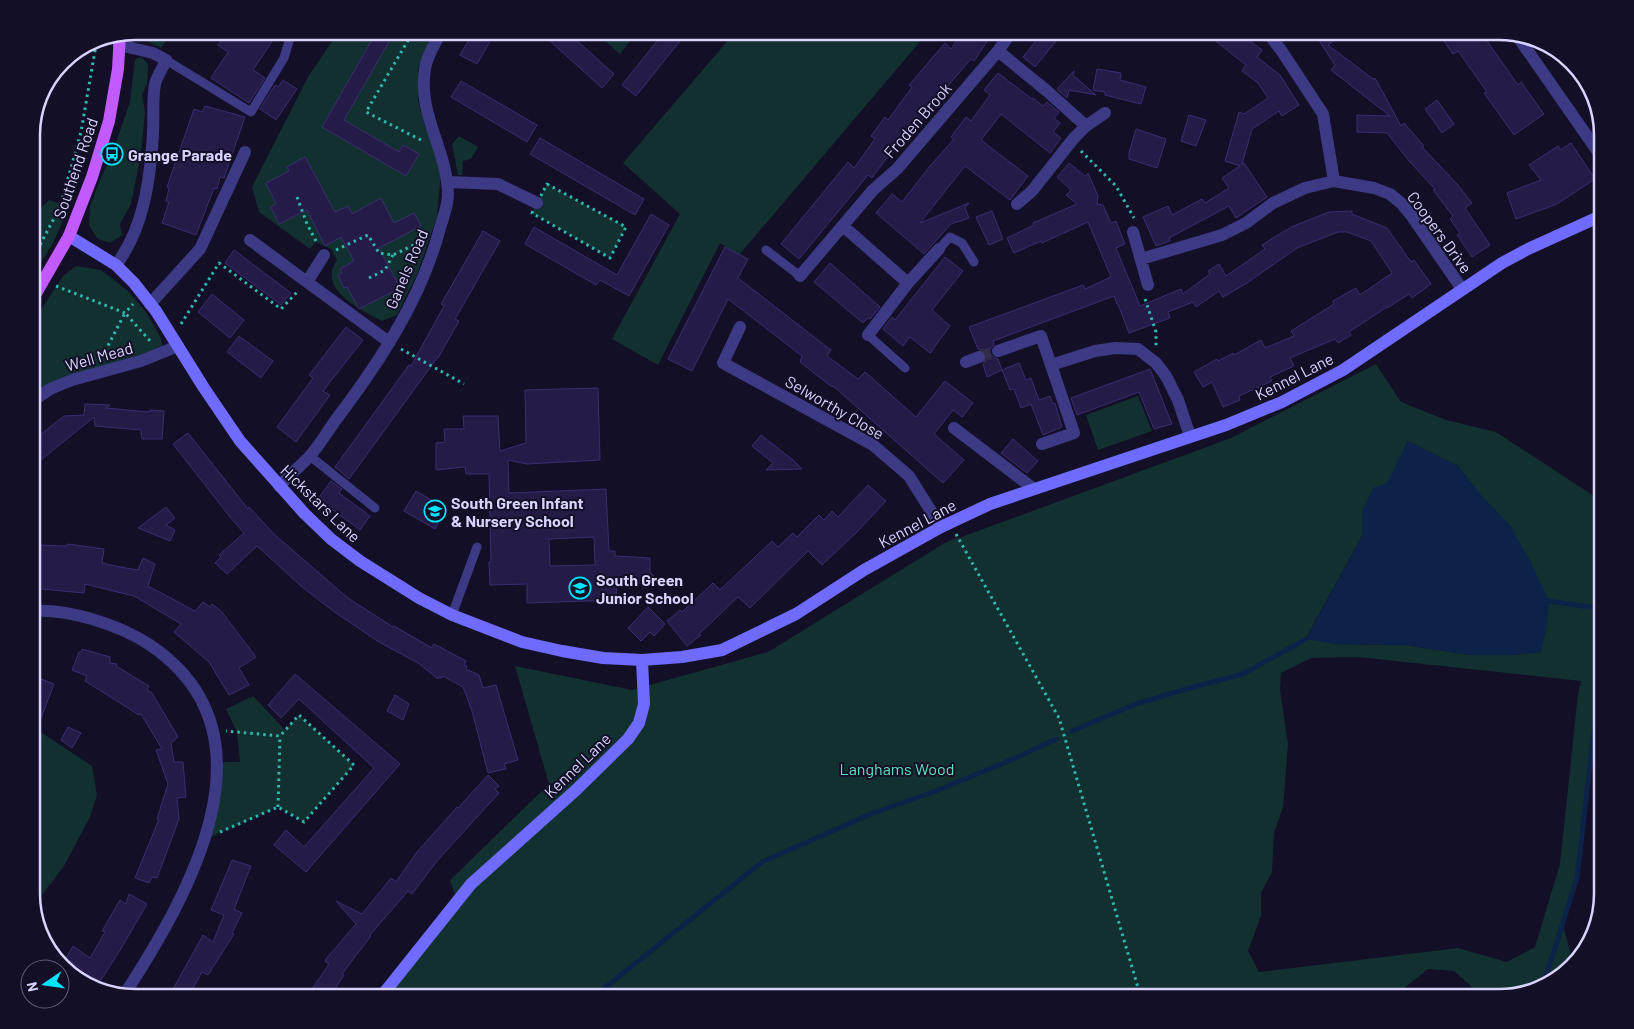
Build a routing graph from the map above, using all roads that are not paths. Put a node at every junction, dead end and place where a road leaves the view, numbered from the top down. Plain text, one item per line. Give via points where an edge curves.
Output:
1 (289, 40) edge
2 (437, 40) edge
3 (1006, 40) edge
4 (1273, 40) edge
5 (123, 41) edge
6 (119, 42) edge
7 (1522, 43) edge
8 (998, 51) junction
9 (166, 60) junction
10 (1105, 113) dead end
11 (1086, 126) junction
12 (1594, 146) edge
13 (245, 152) dead end
14 (1334, 181) junction
15 (448, 182) junction
16 (537, 203) road end
17 (1017, 204) dead end
18 (1594, 219) edge
19 (843, 226) junction
20 (1133, 232) road end
21 (69, 236) junction
22 (250, 240) dead end
23 (940, 249) joint
24 (766, 250) dead end
25 (324, 255) road end
26 (1141, 259) junction
27 (974, 262) dead end
28 (116, 265) junction
29 (800, 276) joint
30 (307, 282) junction
31 (908, 283) junction
32 (1148, 285) road end
33 (40, 288) edge
34 (1462, 289) junction
35 (147, 299) junction
36 (740, 327) dead end
37 (868, 335) joint
38 (175, 342) junction
39 (389, 342) junction
40 (998, 351) tunnel mouth
41 (979, 358) tunnel mouth
42 (966, 362) dead end
43 (1051, 365) junction
44 (905, 368) dead end
45 (40, 396) edge
46 (954, 428) dead end
47 (1190, 436) junction
48 (1042, 444) dead end
49 (310, 456) junction
50 (279, 486) junction
51 (1034, 489) junction
52 (374, 508) dead end
53 (946, 525) junction
54 (477, 547) dead end
55 (40, 611) edge
56 (452, 616) junction
57 (642, 660) junction
58 (128, 988) edge
59 (387, 989) edge

1 - 9 lane via 284,58 251,112
2 - 15 street, Ganels Road via 425,68 425,104
3 - 8 street, Froden Brook
4 - 14 street via 1323,114
5 - 9 street
6 - 21 main road, Southend Road via 109,122
7 - 12 street
8 - 11 street
8 - 19 street, Froden Brook via 897,169 873,190
9 - 28 street via 155,84 145,202 134,235
10 - 11 street
11 - 17 street via 1032,191
13 - 35 street via 200,249
14 - 26 street, Coopers Drive via 1305,188 1273,202 1246,223 1222,235
14 - 34 street, Coopers Drive via 1374,188 1401,202
15 - 16 street via 498,184
15 - 39 street, Ganels Road via 448,198 436,244 414,297
18 - 34 street, Kennel Lane via 1528,249
19 - 29 street, Froden Brook
19 - 31 street
20 - 26 street
21 - 28 street, Hickstars Lane
21 - 33 main road, Southend Road
22 - 30 street
23 - 27 lane via 950,237 962,243
23 - 31 street
24 - 29 lane
25 - 30 street
26 - 32 street
28 - 35 street, Hickstars Lane
30 - 39 street
31 - 37 street
34 - 47 street, Kennel Lane via 1343,370 1282,402
35 - 38 street, Hickstars Lane
36 - 53 street, Selworthy Close via 723,363 873,445 909,476
37 - 44 lane
38 - 45 street, Well Mead via 161,354 72,380
38 - 50 street, Hickstars Lane via 240,441
39 - 49 street, Ganels Road via 367,379
40 - 43 street via 1041,336
41 - 42 street
43 - 47 street via 1094,351 1138,349 1166,376
43 - 48 street via 1074,433
46 - 51 street
47 - 51 street, Kennel Lane
49 - 50 street, Ganels Road
49 - 52 lane
50 - 56 street, Hickstars Lane via 331,539 360,562
51 - 53 street, Kennel Lane via 990,504
53 - 57 street, Kennel Lane via 864,570 796,614 722,650
54 - 56 lane
55 - 58 street via 92,619 144,641 168,658 194,686 213,730 217,775 204,840 172,916
56 - 57 street, Hickstars Lane via 522,642 562,652
57 - 59 street, Kennel Lane via 644,704 639,723 628,739 471,884

